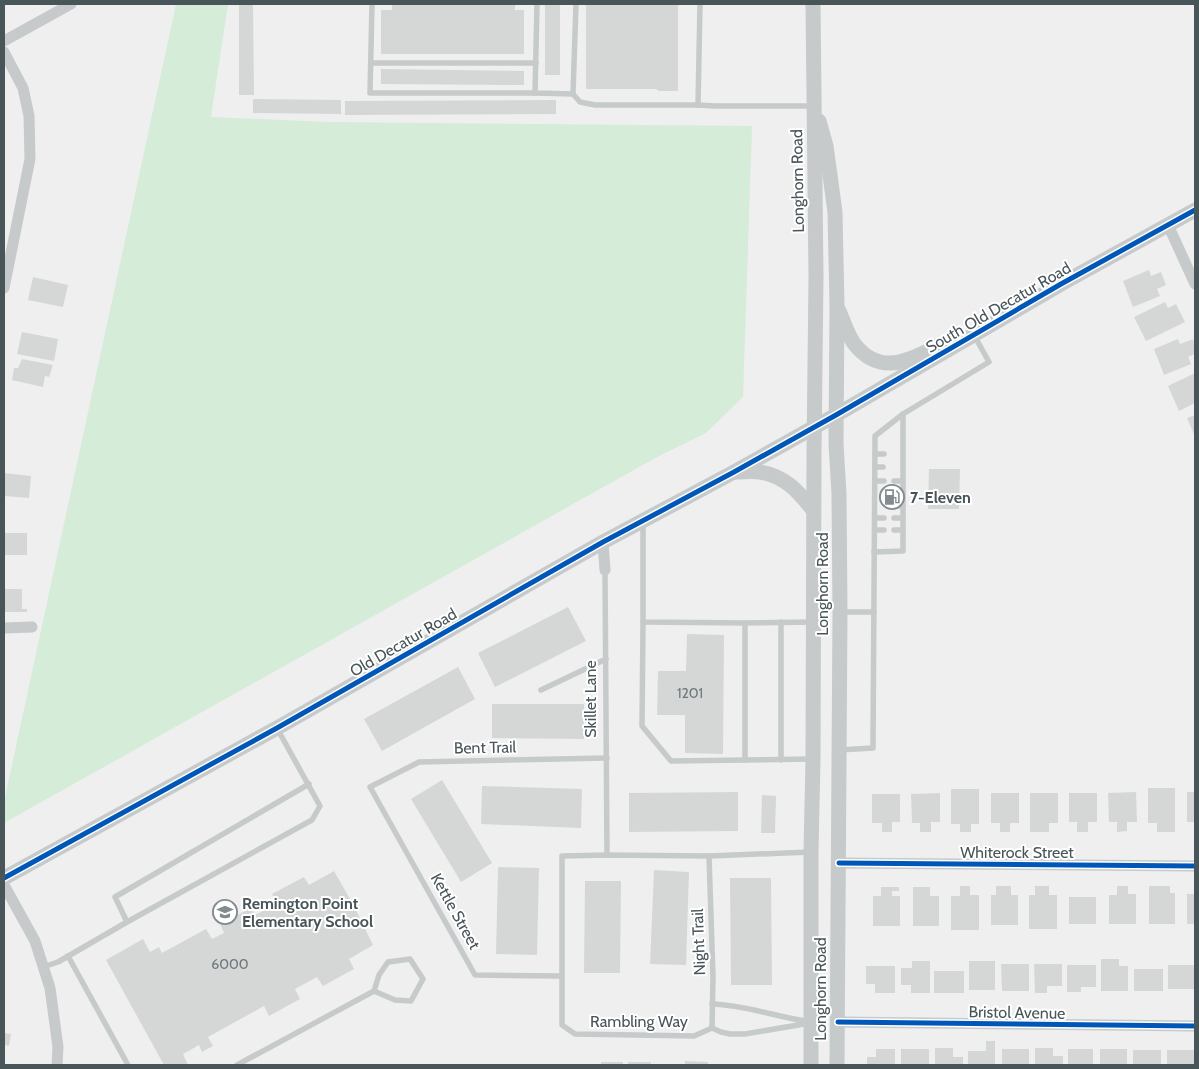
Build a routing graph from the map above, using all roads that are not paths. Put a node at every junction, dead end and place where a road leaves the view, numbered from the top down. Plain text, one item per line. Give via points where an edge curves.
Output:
1 (71, 4) edge
2 (372, 4) edge
3 (537, 4) edge
4 (576, 4) edge
5 (700, 4) edge
6 (813, 4) edge
7 (4, 40) edge
8 (4, 52) edge
9 (536, 63) junction
10 (371, 64) junction
11 (535, 93) junction
12 (573, 94) junction
13 (698, 105) junction
14 (814, 106) junction
15 (1195, 210) edge
16 (1168, 225) junction
17 (6, 267) edge
18 (1195, 284) edge
19 (4, 288) edge
20 (1027, 305) junction
21 (837, 306) junction
22 (974, 335) junction
23 (836, 414) junction
24 (903, 414) junction
25 (814, 426) junction
26 (875, 454) junction
27 (884, 454) dead end
28 (895, 454) dead end
29 (903, 454) junction
30 (875, 467) junction
31 (883, 467) dead end
32 (894, 467) dead end
33 (903, 467) junction
34 (734, 472) junction
35 (875, 481) junction
36 (884, 481) dead end
37 (894, 481) dead end
38 (903, 481) junction
39 (875, 493) junction
40 (884, 493) dead end
41 (895, 493) dead end
42 (903, 493) junction
43 (875, 506) junction
44 (883, 506) dead end
45 (894, 506) dead end
46 (903, 506) junction
47 (813, 510) junction
48 (875, 518) junction
49 (884, 518) dead end
50 (894, 518) dead end
51 (903, 518) junction
52 (643, 521) junction
53 (875, 530) junction
54 (884, 530) dead end
55 (894, 530) dead end
56 (903, 530) junction
57 (603, 542) junction
58 (874, 552) junction
59 (605, 570) joint
60 (840, 612) junction
61 (874, 612) junction
62 (643, 622) junction
63 (781, 622) junction
64 (813, 622) junction
65 (745, 623) junction
66 (32, 627) dead end
67 (4, 628) edge
68 (606, 659) junction
69 (541, 690) dead end
70 (277, 728) junction
71 (839, 755) junction
72 (607, 758) junction
73 (813, 759) junction
74 (745, 760) junction
75 (781, 760) junction
76 (309, 784) junction
77 (370, 787) joint
78 (811, 852) junction
79 (607, 855) junction
80 (709, 856) junction
81 (839, 863) junction
82 (1195, 866) edge
83 (4, 878) edge
84 (4, 885) edge
85 (128, 922) junction
86 (68, 956) junction
87 (43, 967) junction
88 (561, 976) junction
89 (374, 990) junction
90 (712, 1004) junction
91 (812, 1022) junction
92 (838, 1022) junction
93 (1195, 1026) edge
94 (712, 1028) junction
95 (57, 1065) edge
96 (128, 1065) edge
97 (237, 1065) edge
98 (811, 1065) edge
99 (837, 1065) edge

1 - 7 street
2 - 10 lane
3 - 9 lane
4 - 12 lane
5 - 13 lane
6 - 14 main road, Longhorn Road
8 - 17 street via 23,88 29,116 30,159
9 - 10 lane
9 - 11 lane
10 - 11 lane via 370,93
11 - 12 lane
12 - 13 lane via 580,102 595,105
13 - 14 lane
14 - 21 main road, Longhorn Road via 826,146 836,212
14 - 25 main road, Longhorn Road
15 - 16 main road, South Old Decatur Road
16 - 18 street
16 - 20 main road, South Old Decatur Road
17 - 19 street
20 - 21 main road via 894,363 869,359 855,345
20 - 22 main road, South Old Decatur Road
21 - 23 main road, Longhorn Road
22 - 23 main road, South Old Decatur Road
22 - 24 lane via 989,362
23 - 25 main road, South Old Decatur Road
23 - 60 main road, Longhorn Road
24 - 26 lane via 875,436
24 - 29 lane
25 - 34 main road, Old Decatur Road
25 - 47 main road, Longhorn Road
26 - 27 lane
26 - 30 lane
28 - 29 lane
29 - 33 lane
30 - 31 lane
30 - 35 lane
32 - 33 lane
33 - 38 lane
34 - 47 main road via 760,472 780,478 800,492
34 - 52 main road, Old Decatur Road
35 - 36 lane
35 - 39 lane
37 - 38 lane
38 - 42 lane
39 - 40 lane
39 - 43 lane
41 - 42 lane
42 - 46 lane
43 - 44 lane
43 - 48 lane
45 - 46 lane
46 - 51 lane
47 - 64 main road, Longhorn Road
48 - 49 lane
48 - 53 lane
50 - 51 lane
51 - 56 lane
52 - 57 main road, Old Decatur Road
52 - 62 lane
53 - 54 lane
53 - 58 lane
55 - 56 lane
56 - 58 lane via 903,552
57 - 59 street, Skillet Lane
57 - 70 main road, Old Decatur Road
58 - 61 lane
59 - 68 lane, Skillet Lane
60 - 61 lane
60 - 71 main road, Longhorn Road
61 - 71 lane via 873,748
62 - 65 lane
62 - 74 lane via 642,726 671,761
63 - 64 lane
63 - 65 lane
63 - 75 lane
64 - 73 main road, Longhorn Road
65 - 74 lane
66 - 67 street
68 - 69 lane
68 - 72 lane, Skillet Lane
70 - 76 lane
70 - 83 main road, Old Decatur Road
71 - 73 main road
71 - 81 main road, Longhorn Road
72 - 77 lane, Bent Trail via 419,762
72 - 79 lane, Skillet Lane
73 - 75 lane
73 - 78 main road, Longhorn Road
74 - 75 lane
76 - 85 lane via 320,806 312,820
76 - 85 lane via 115,897
77 - 88 lane, Kettle Street via 475,975
78 - 80 lane
78 - 91 main road, Longhorn Road
79 - 80 lane
79 - 88 lane, Rambling Way via 562,856
80 - 90 lane, Night Trail
81 - 82 street, Whiterock Street
81 - 92 main road, Longhorn Road
84 - 87 street via 35,941
85 - 86 lane
86 - 87 lane
86 - 96 lane
87 - 95 street via 50,988 58,1047
88 - 94 lane, Rambling Way via 562,1025 575,1034 694,1036
89 - 89 lane via 395,1000 411,1001 423,979 410,959 388,962
89 - 97 lane
90 - 91 lane
90 - 94 lane, Night Trail
91 - 92 main road
91 - 94 lane, Rambling Way via 745,1034 730,1034
91 - 98 main road, Longhorn Road
92 - 93 street, Bristol Avenue
92 - 99 main road, Longhorn Road

